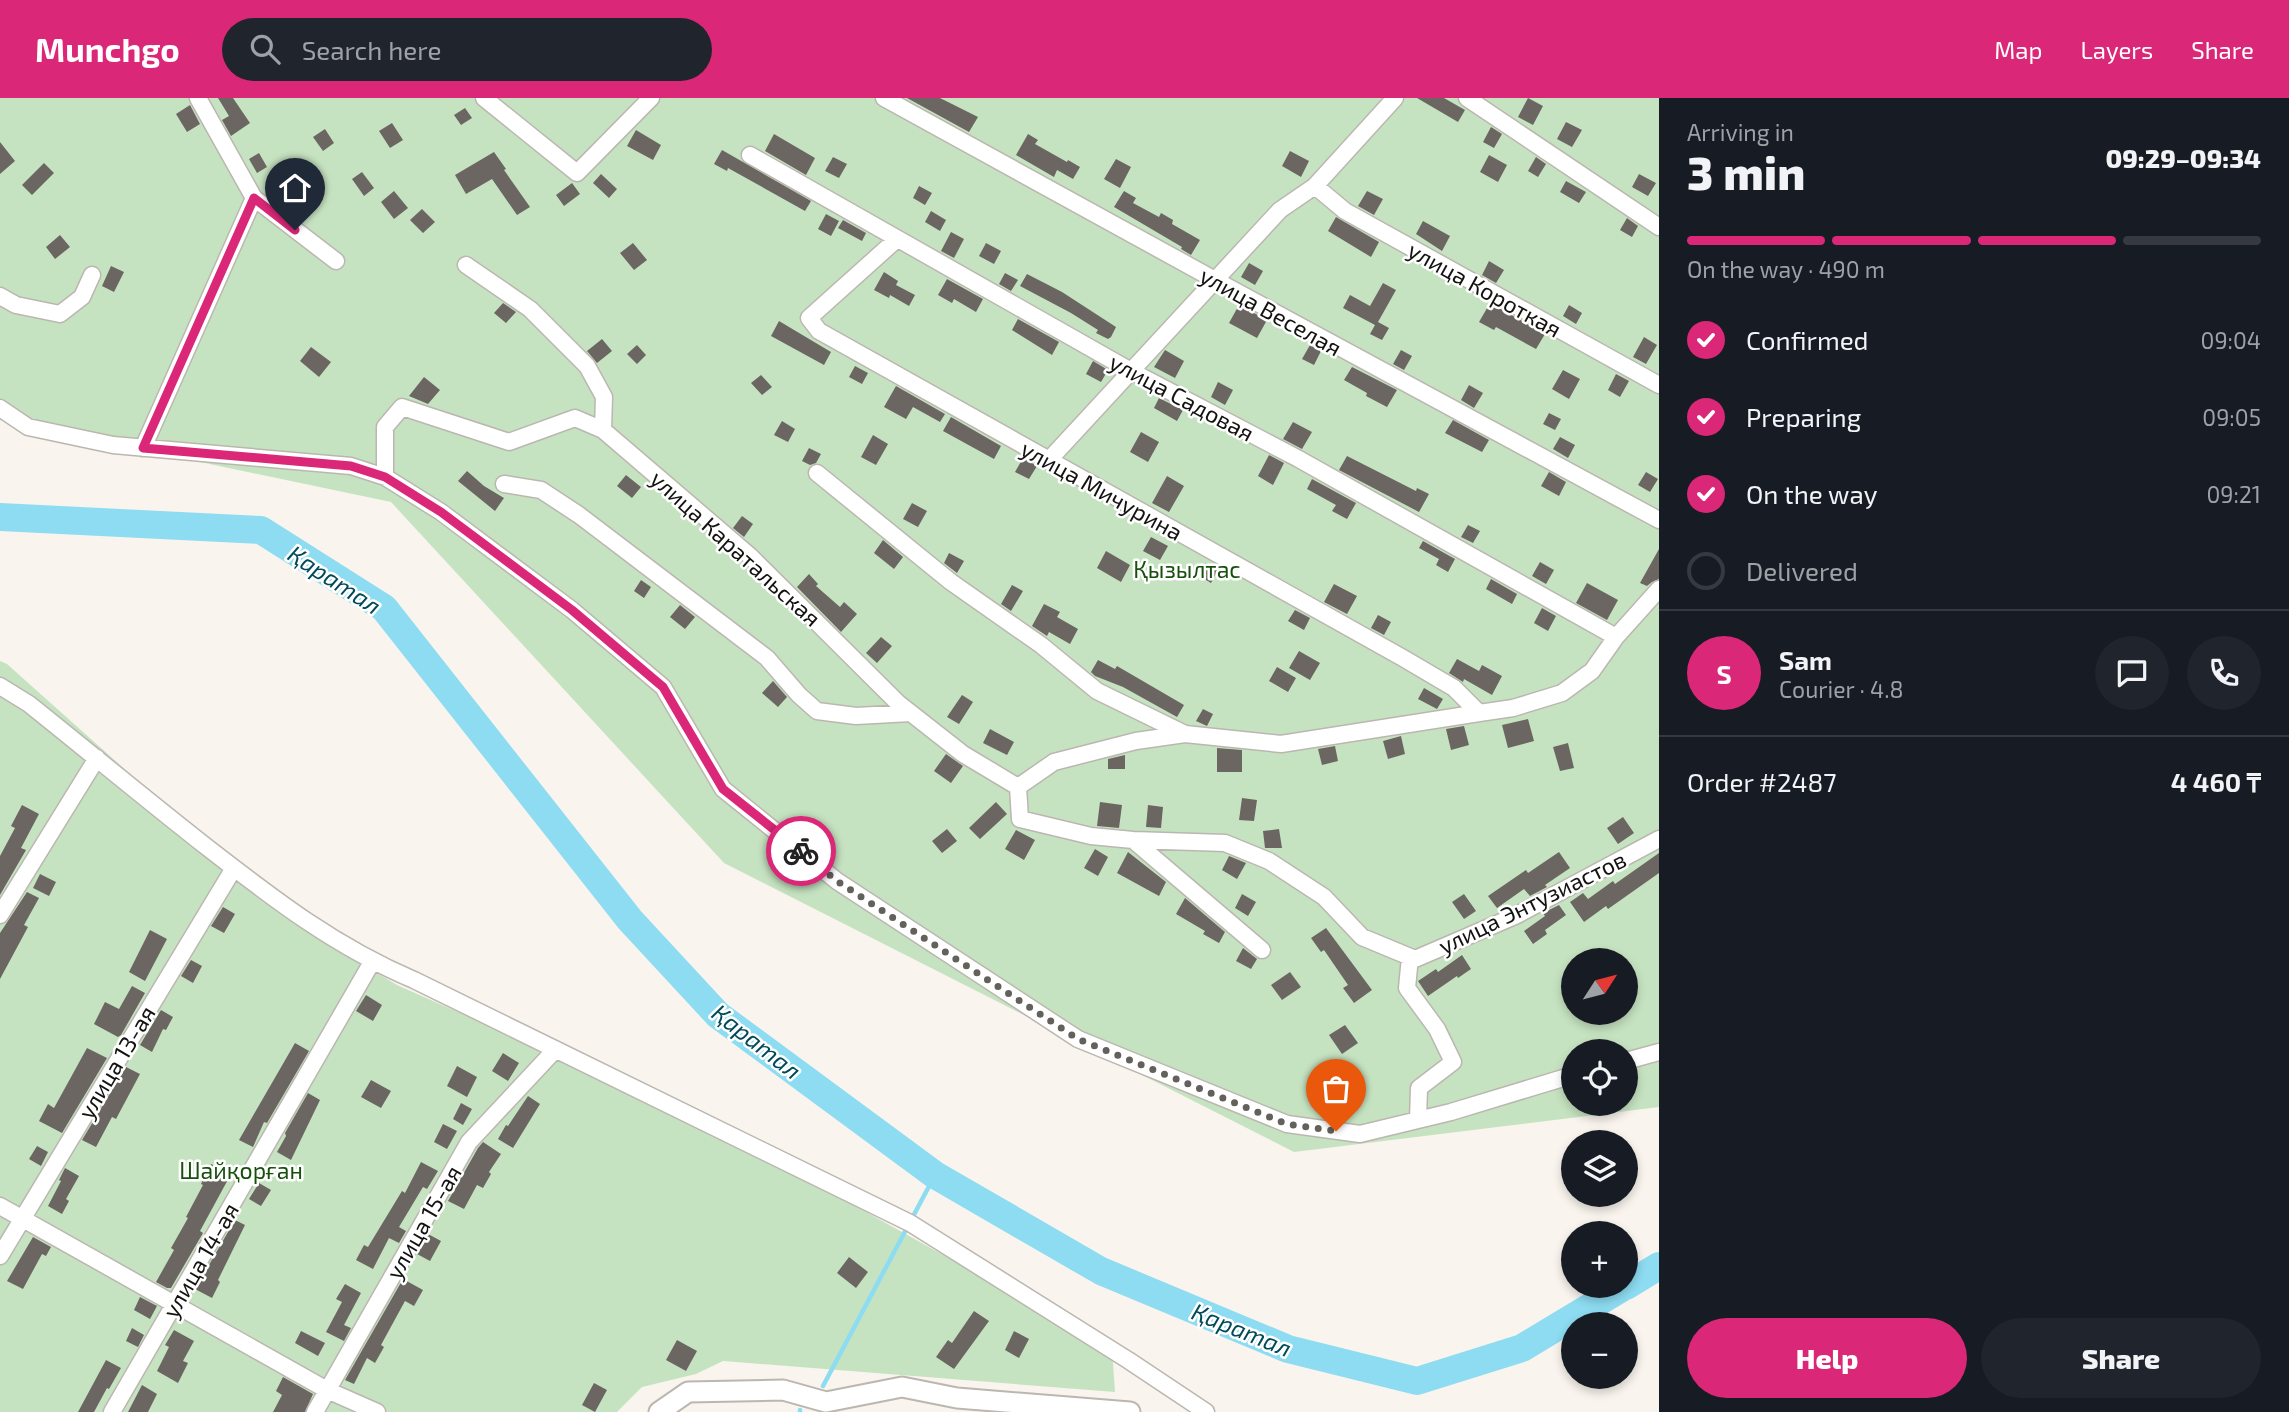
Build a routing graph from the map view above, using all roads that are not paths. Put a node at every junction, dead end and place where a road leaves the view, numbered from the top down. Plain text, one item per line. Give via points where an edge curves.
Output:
1 (198, 98) edge
2 (484, 98) edge
3 (651, 98) edge
4 (884, 98) edge
5 (1395, 98) edge
6 (1467, 98) edge
7 (750, 155) dead end
8 (1315, 186) junction
9 (254, 198) junction
10 (1659, 227) edge
11 (897, 239) junction
12 (336, 261) dead end
13 (466, 265) dead end
14 (92, 275) dead end
15 (1215, 280) junction
16 (0, 296) edge
17 (1131, 371) junction
18 (1659, 385) edge
19 (0, 408) edge
20 (603, 430) junction
21 (143, 448) junction
22 (1048, 461) junction
23 (817, 473) dead end
24 (385, 477) junction
25 (504, 484) dead end
26 (1659, 520) edge
27 (1659, 589) edge
28 (1616, 637) junction
29 (0, 686) edge
30 (911, 713) junction
31 (1479, 713) junction
32 (1185, 734) junction
33 (97, 758) junction
34 (1018, 787) junction
35 (1659, 839) edge
36 (1133, 840) junction
37 (234, 868) junction
38 (0, 915) edge
39 (1262, 950) dead end
40 (1410, 957) junction
41 (372, 962) junction
42 (555, 1050) junction
43 (1659, 1052) edge
44 (1638, 1058) edge
45 (1561, 1078) edge
46 (1418, 1120) junction
47 (0, 1206) edge
48 (22, 1218) junction
49 (0, 1256) edge
50 (175, 1303) junction
51 (327, 1390) junction
52 (112, 1412) edge
53 (315, 1412) edge
54 (377, 1412) edge
55 (659, 1412) edge
56 (1129, 1412) edge
57 (1206, 1412) edge

1 - 9 street
2 - 3 street via 577,173
4 - 15 street, улица Веселая
5 - 8 street
6 - 10 street
7 - 11 street, улица Садовая
8 - 15 street via 1280,210
8 - 18 street, улица Короткая via 1345,211
9 - 12 street
9 - 21 street
11 - 17 street, улица Садовая
11 - 22 street, улица Мичурина via 809,318 819,331
13 - 20 street via 530,309 587,366 604,397
14 - 16 street via 82,297 60,314 16,305
15 - 17 street
15 - 26 street, улица Веселая
17 - 22 street
17 - 28 street, улица Садовая via 1297,458
19 - 21 street via 27,427
20 - 24 street via 575,418 509,442 402,407 385,427
20 - 30 street, улица Каратальская via 750,556
21 - 24 street via 351,466
22 - 31 street, улица Мичурина via 1414,664 1454,688
23 - 32 street via 951,582 1097,691
24 - 46 street via 441,512 561,601 663,687 723,789 837,881 1078,1039 1287,1124 1360,1135
25 - 30 street via 541,490 579,515 766,658 817,711 856,716
27 - 28 street
28 - 31 street via 1592,671 1562,693
29 - 33 street
30 - 34 street, улица Каратальская via 963,754
31 - 32 street via 1281,744
32 - 34 street via 1054,762
33 - 37 street
33 - 38 street
34 - 36 street, улица Энтузиастов via 1020,819 1091,836
35 - 40 street, улица Энтузиастов via 1515,916 1415,959
36 - 39 street
36 - 40 street, улица Энтузиастов via 1225,843 1269,861 1324,897 1362,937
37 - 41 street via 323,934
37 - 48 street, улица 13-ая
40 - 46 street via 1407,988 1437,1029 1453,1062 1419,1088
41 - 42 street
41 - 50 street, улица 14-ая
42 - 51 street, улица 15-ая via 469,1142
42 - 57 street via 928,1232
43 - 44 street
45 - 46 street
47 - 48 street
48 - 49 street, улица 13-ая
48 - 50 street
50 - 51 street
50 - 52 street, улица 14-ая
51 - 53 street, улица 15-ая
51 - 54 street
55 - 56 street via 688,1392 783,1390 826,1402 902,1387 957,1398

